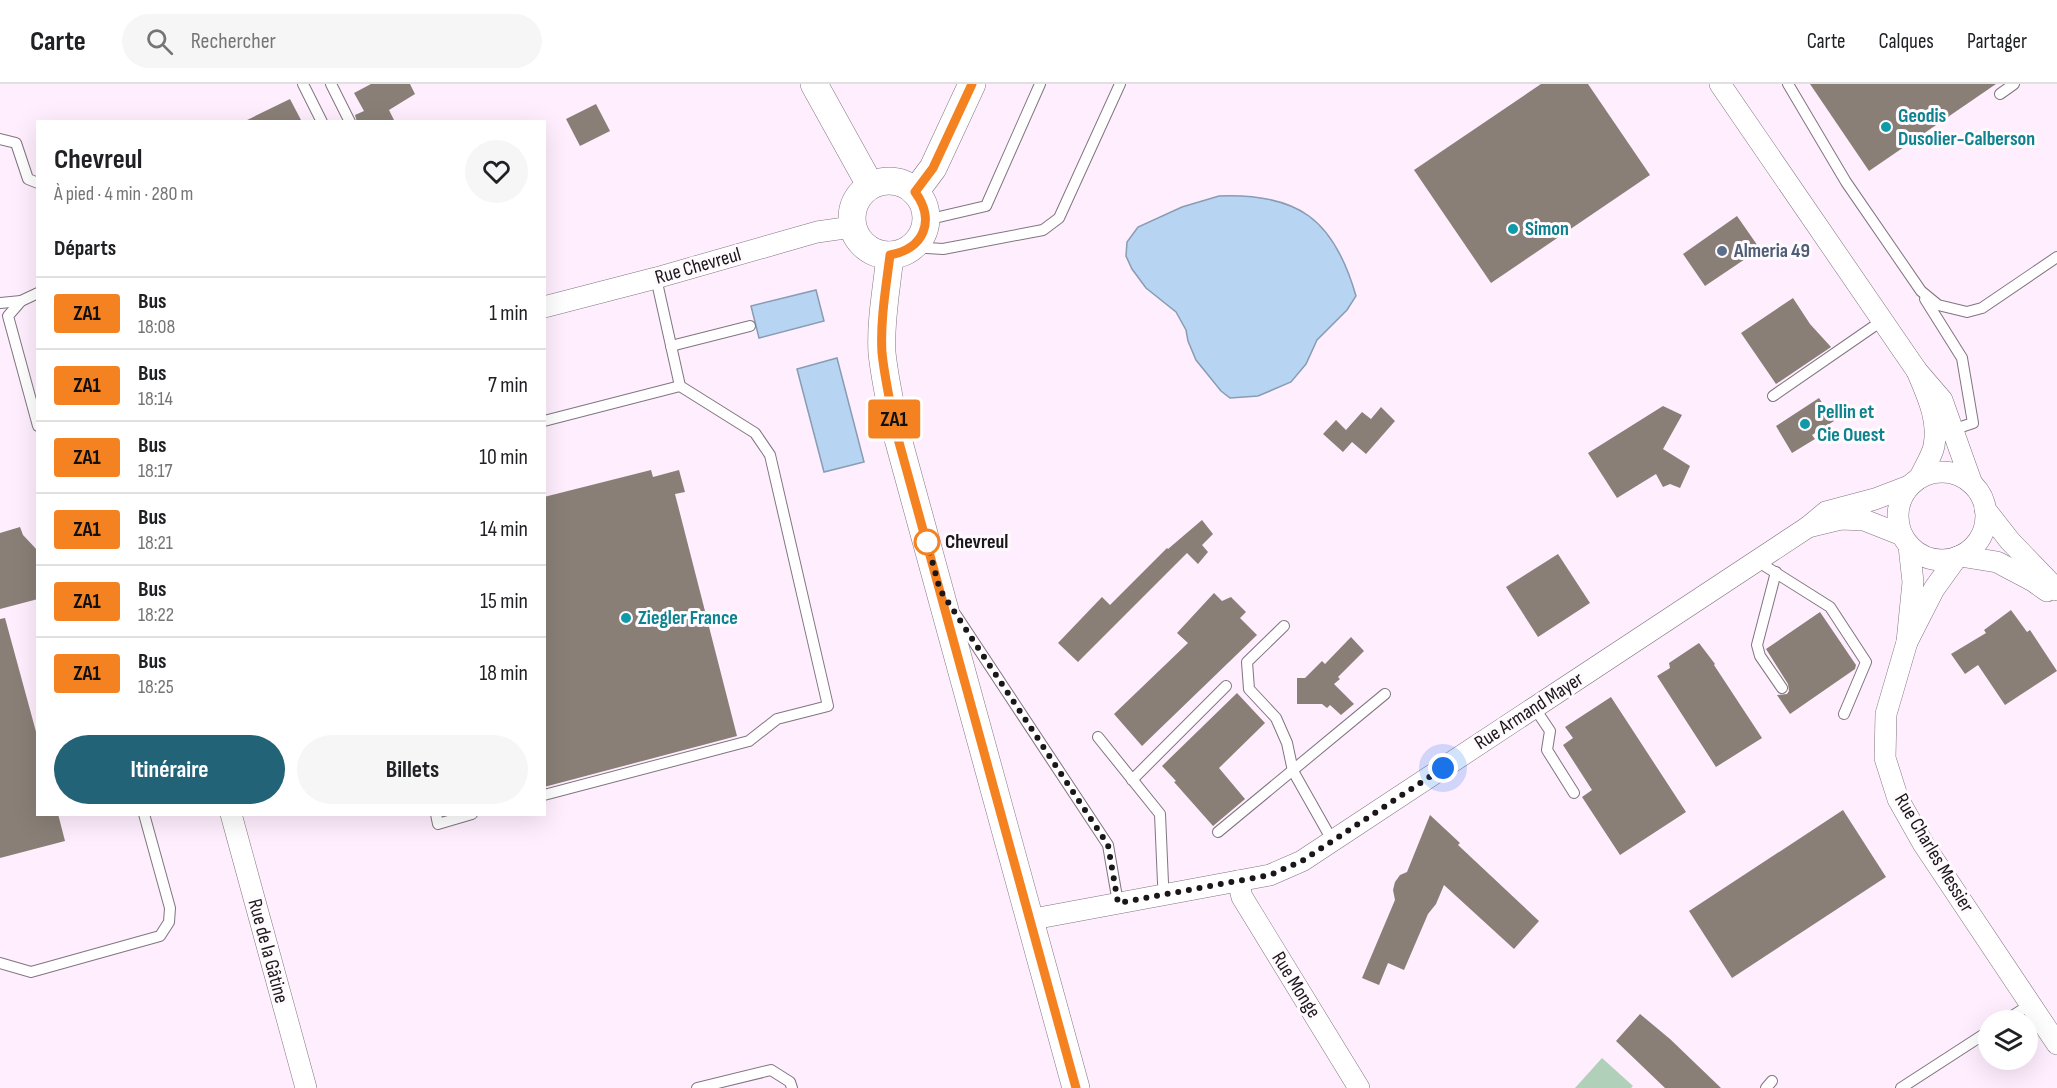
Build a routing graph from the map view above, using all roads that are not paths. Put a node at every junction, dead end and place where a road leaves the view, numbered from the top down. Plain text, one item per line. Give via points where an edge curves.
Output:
1 (303, 84) edge
2 (331, 84) edge
3 (814, 84) edge
4 (972, 84) edge
5 (1040, 84) edge
6 (1120, 84) edge
7 (1720, 84) edge
8 (1788, 84) edge
9 (2014, 84) edge
10 (2000, 94) dead end
11 (321, 120) edge
12 (349, 120) edge
13 (0, 139) edge
14 (36, 182) edge
15 (870, 185) junction
16 (915, 192) junction
17 (852, 227) junction
18 (920, 232) junction
19 (890, 255) junction
20 (2057, 257) edge
21 (656, 278) junction
22 (1921, 291) junction
23 (36, 293) edge
24 (21, 301) junction
25 (0, 303) edge
26 (546, 306) edge
27 (1883, 320) junction
28 (750, 326) dead end
29 (671, 346) junction
30 (1917, 371) junction
31 (681, 386) junction
32 (1773, 396) dead end
33 (36, 419) edge
34 (546, 420) edge
35 (1952, 430) junction
36 (1914, 482) junction
37 (1972, 484) junction
38 (1985, 508) junction
39 (1808, 527) junction
40 (1906, 541) junction
41 (1958, 556) junction
42 (1756, 560) junction
43 (1776, 572) junction
44 (940, 590) junction
45 (2057, 590) edge
46 (2057, 598) edge
47 (1284, 626) dead end
48 (1907, 642) junction
49 (1226, 686) dead end
50 (1782, 688) dead end
51 (1385, 694) dead end
52 (1534, 707) junction
53 (1844, 714) dead end
54 (1098, 737) dead end
55 (1293, 771) junction
56 (1132, 780) junction
57 (1574, 793) dead end
58 (546, 794) edge
59 (145, 816) edge
60 (232, 816) edge
61 (436, 816) edge
62 (465, 816) edge
63 (1218, 832) dead end
64 (1332, 840) junction
65 (1238, 881) junction
66 (1166, 894) junction
67 (1118, 903) junction
68 (1031, 921) junction
69 (0, 963) edge
70 (2031, 1004) junction
71 (2022, 1010) edge
72 (1978, 1038) edge
73 (2057, 1044) edge
74 (306, 1088) edge
75 (697, 1088) edge
76 (792, 1088) edge
77 (1076, 1088) edge
78 (1359, 1088) edge
79 (1901, 1088) edge

1 - 11 lane
2 - 12 lane
3 - 15 street
4 - 16 street via 933,168
5 - 18 lane via 986,206
6 - 18 lane via 1059,218 1043,230 943,249 927,248
7 - 27 street
8 - 22 lane via 1846,182
9 - 10 lane
13 - 14 lane via 16,143 28,179
15 - 16 street via 894,181
15 - 17 street via 854,203
16 - 18 street via 922,200
17 - 19 street via 866,248
17 - 21 street, Rue Chevreul via 818,232
18 - 19 street via 901,253
19 - 44 street via 882,351 888,394
20 - 22 lane via 1982,308 1967,312 1938,305
21 - 26 street, Rue Chevreul
21 - 29 lane
22 - 35 lane via 1962,358 1973,423
23 - 24 lane
24 - 25 lane
24 - 33 lane via 8,316
27 - 30 street
27 - 32 lane
28 - 29 lane
29 - 31 lane
30 - 35 street via 1942,400
30 - 36 street via 1935,425 1934,448
31 - 34 lane
31 - 58 lane via 755,433 770,455 828,706 777,719 749,741
35 - 37 street
36 - 37 street via 1933,472 1947,472
36 - 39 street, Rue Armand Mayer via 1875,499 1826,513
36 - 40 street via 1901,497 1898,510 1898,523
37 - 38 street
38 - 41 street via 1981,537
38 - 45 street
39 - 40 street, Rue Armand Mayer via 1841,519 1864,520
39 - 42 street, Rue Armand Mayer
40 - 41 street via 1919,554 1930,558 1945,560
40 - 48 street, Rue Charles Messier via 1913,582
41 - 46 street via 1997,562
41 - 48 street, Rue Charles Messier via 1934,589
42 - 43 lane
42 - 52 street, Rue Armand Mayer
43 - 50 lane via 1757,645
43 - 53 lane via 1830,607 1866,662
44 - 67 lane via 1108,845
44 - 68 street
47 - 55 lane via 1247,662 1249,689 1276,718
48 - 70 street, Rue Charles Messier via 1886,714 1885,758 1898,800
49 - 56 lane
51 - 55 lane
52 - 57 lane via 1550,731 1547,750
52 - 64 street, Rue Armand Mayer
54 - 56 lane
55 - 63 lane
55 - 64 lane
56 - 66 lane via 1160,814 1162,883
59 - 69 lane via 170,908 160,936 31,972
60 - 74 street, Rue de la Gâtine
61 - 62 lane via 438,824
64 - 65 street, Rue Armand Mayer via 1302,861 1270,875
65 - 66 street, Rue Armand Mayer
65 - 78 street, Rue Monge via 1242,897
66 - 67 street, Rue Armand Mayer
67 - 68 street, Rue Armand Mayer
68 - 77 street
70 - 71 lane
70 - 73 street, Rue Charles Messier
72 - 79 lane
75 - 76 lane via 771,1070 790,1082

